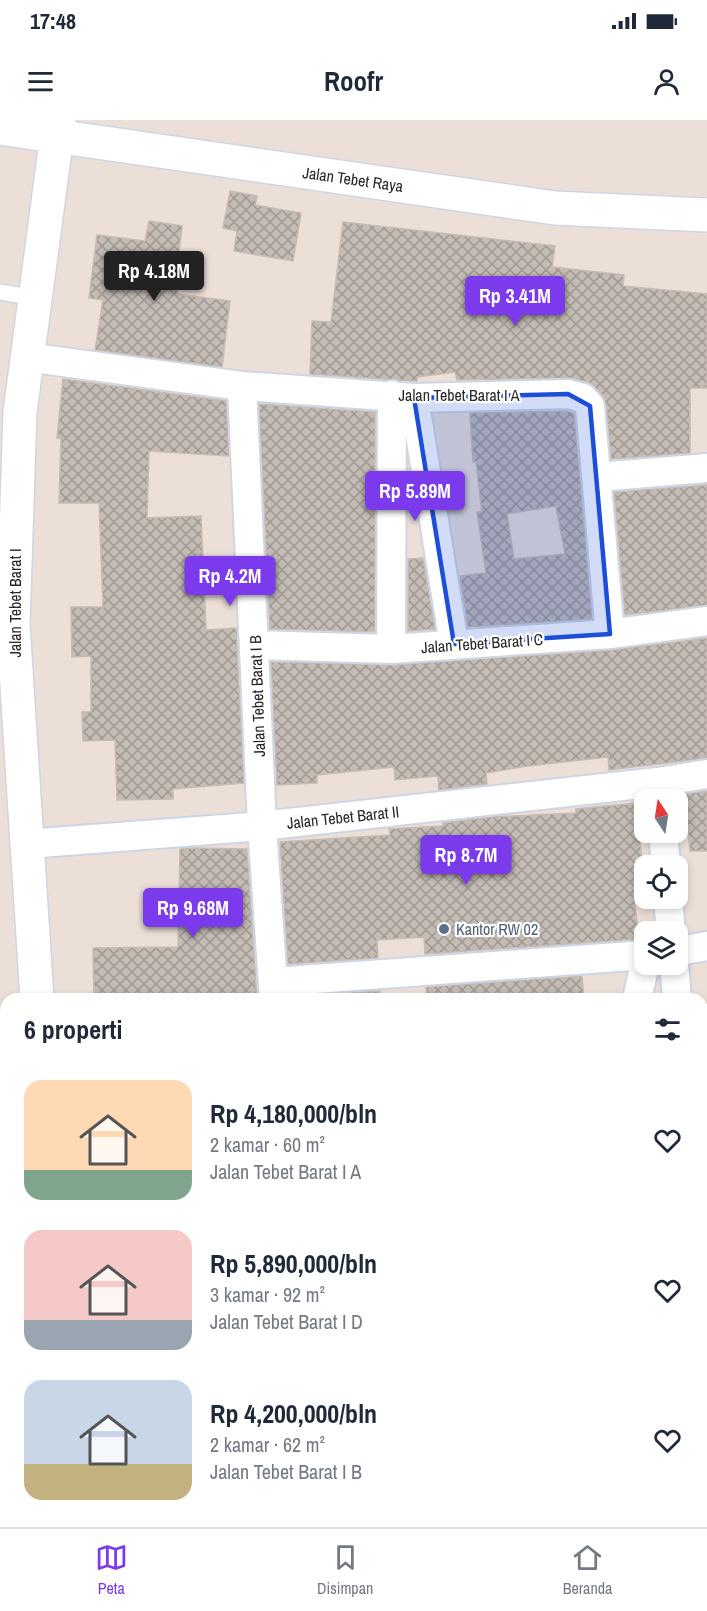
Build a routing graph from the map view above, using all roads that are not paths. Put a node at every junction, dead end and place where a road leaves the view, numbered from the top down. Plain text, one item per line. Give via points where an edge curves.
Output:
1 (0, 128) edge
2 (57, 128) edge
3 (707, 215) edge
4 (0, 292) edge
5 (35, 298) junction
6 (26, 357) junction
7 (242, 386) junction
8 (403, 396) junction
9 (10, 412) edge
10 (707, 468) edge
11 (598, 477) junction
12 (707, 621) edge
13 (6, 625) edge
14 (610, 634) junction
15 (454, 644) junction
16 (255, 645) junction
17 (391, 649) junction
18 (707, 774) edge
19 (665, 789) edge
20 (634, 793) edge
21 (262, 826) junction
22 (27, 844) junction
23 (707, 946) edge
24 (688, 949) edge
25 (634, 956) edge
26 (642, 975) edge
27 (675, 975) edge
28 (274, 991) edge
29 (37, 993) edge
30 (638, 993) edge
31 (676, 993) edge

1 - 2 street, Jalan Tebet Raya
2 - 3 street, Jalan Tebet Raya via 555,208
2 - 5 street, Jalan Tebet Barat I
4 - 5 lane
5 - 6 street, Jalan Tebet Barat I
6 - 7 street, Jalan Tebet Barat I A
6 - 9 street, Jalan Tebet Barat I
7 - 8 street, Jalan Tebet Barat I A
7 - 16 street, Jalan Tebet Barat I B
8 - 11 street, Jalan Tebet Barat I A via 568,394 583,398 590,406
8 - 15 street
8 - 17 street
9 - 13 street, Jalan Tebet Barat I
10 - 11 street
11 - 14 street, Jalan Tebet Barat I A
12 - 14 street, Jalan Tebet Barat I C
13 - 22 street, Jalan Tebet Barat I
14 - 15 street, Jalan Tebet Barat I C
15 - 17 street, Jalan Tebet Barat I C
16 - 17 street, Jalan Tebet Barat I C
16 - 21 street, Jalan Tebet Barat I B
18 - 19 street
20 - 21 street, Jalan Tebet Barat II
21 - 22 street, Jalan Tebet Barat II
21 - 28 street, Jalan Tebet Barat I B
22 - 29 street, Jalan Tebet Barat I
23 - 24 street
25 - 28 street
26 - 30 street
27 - 31 street

